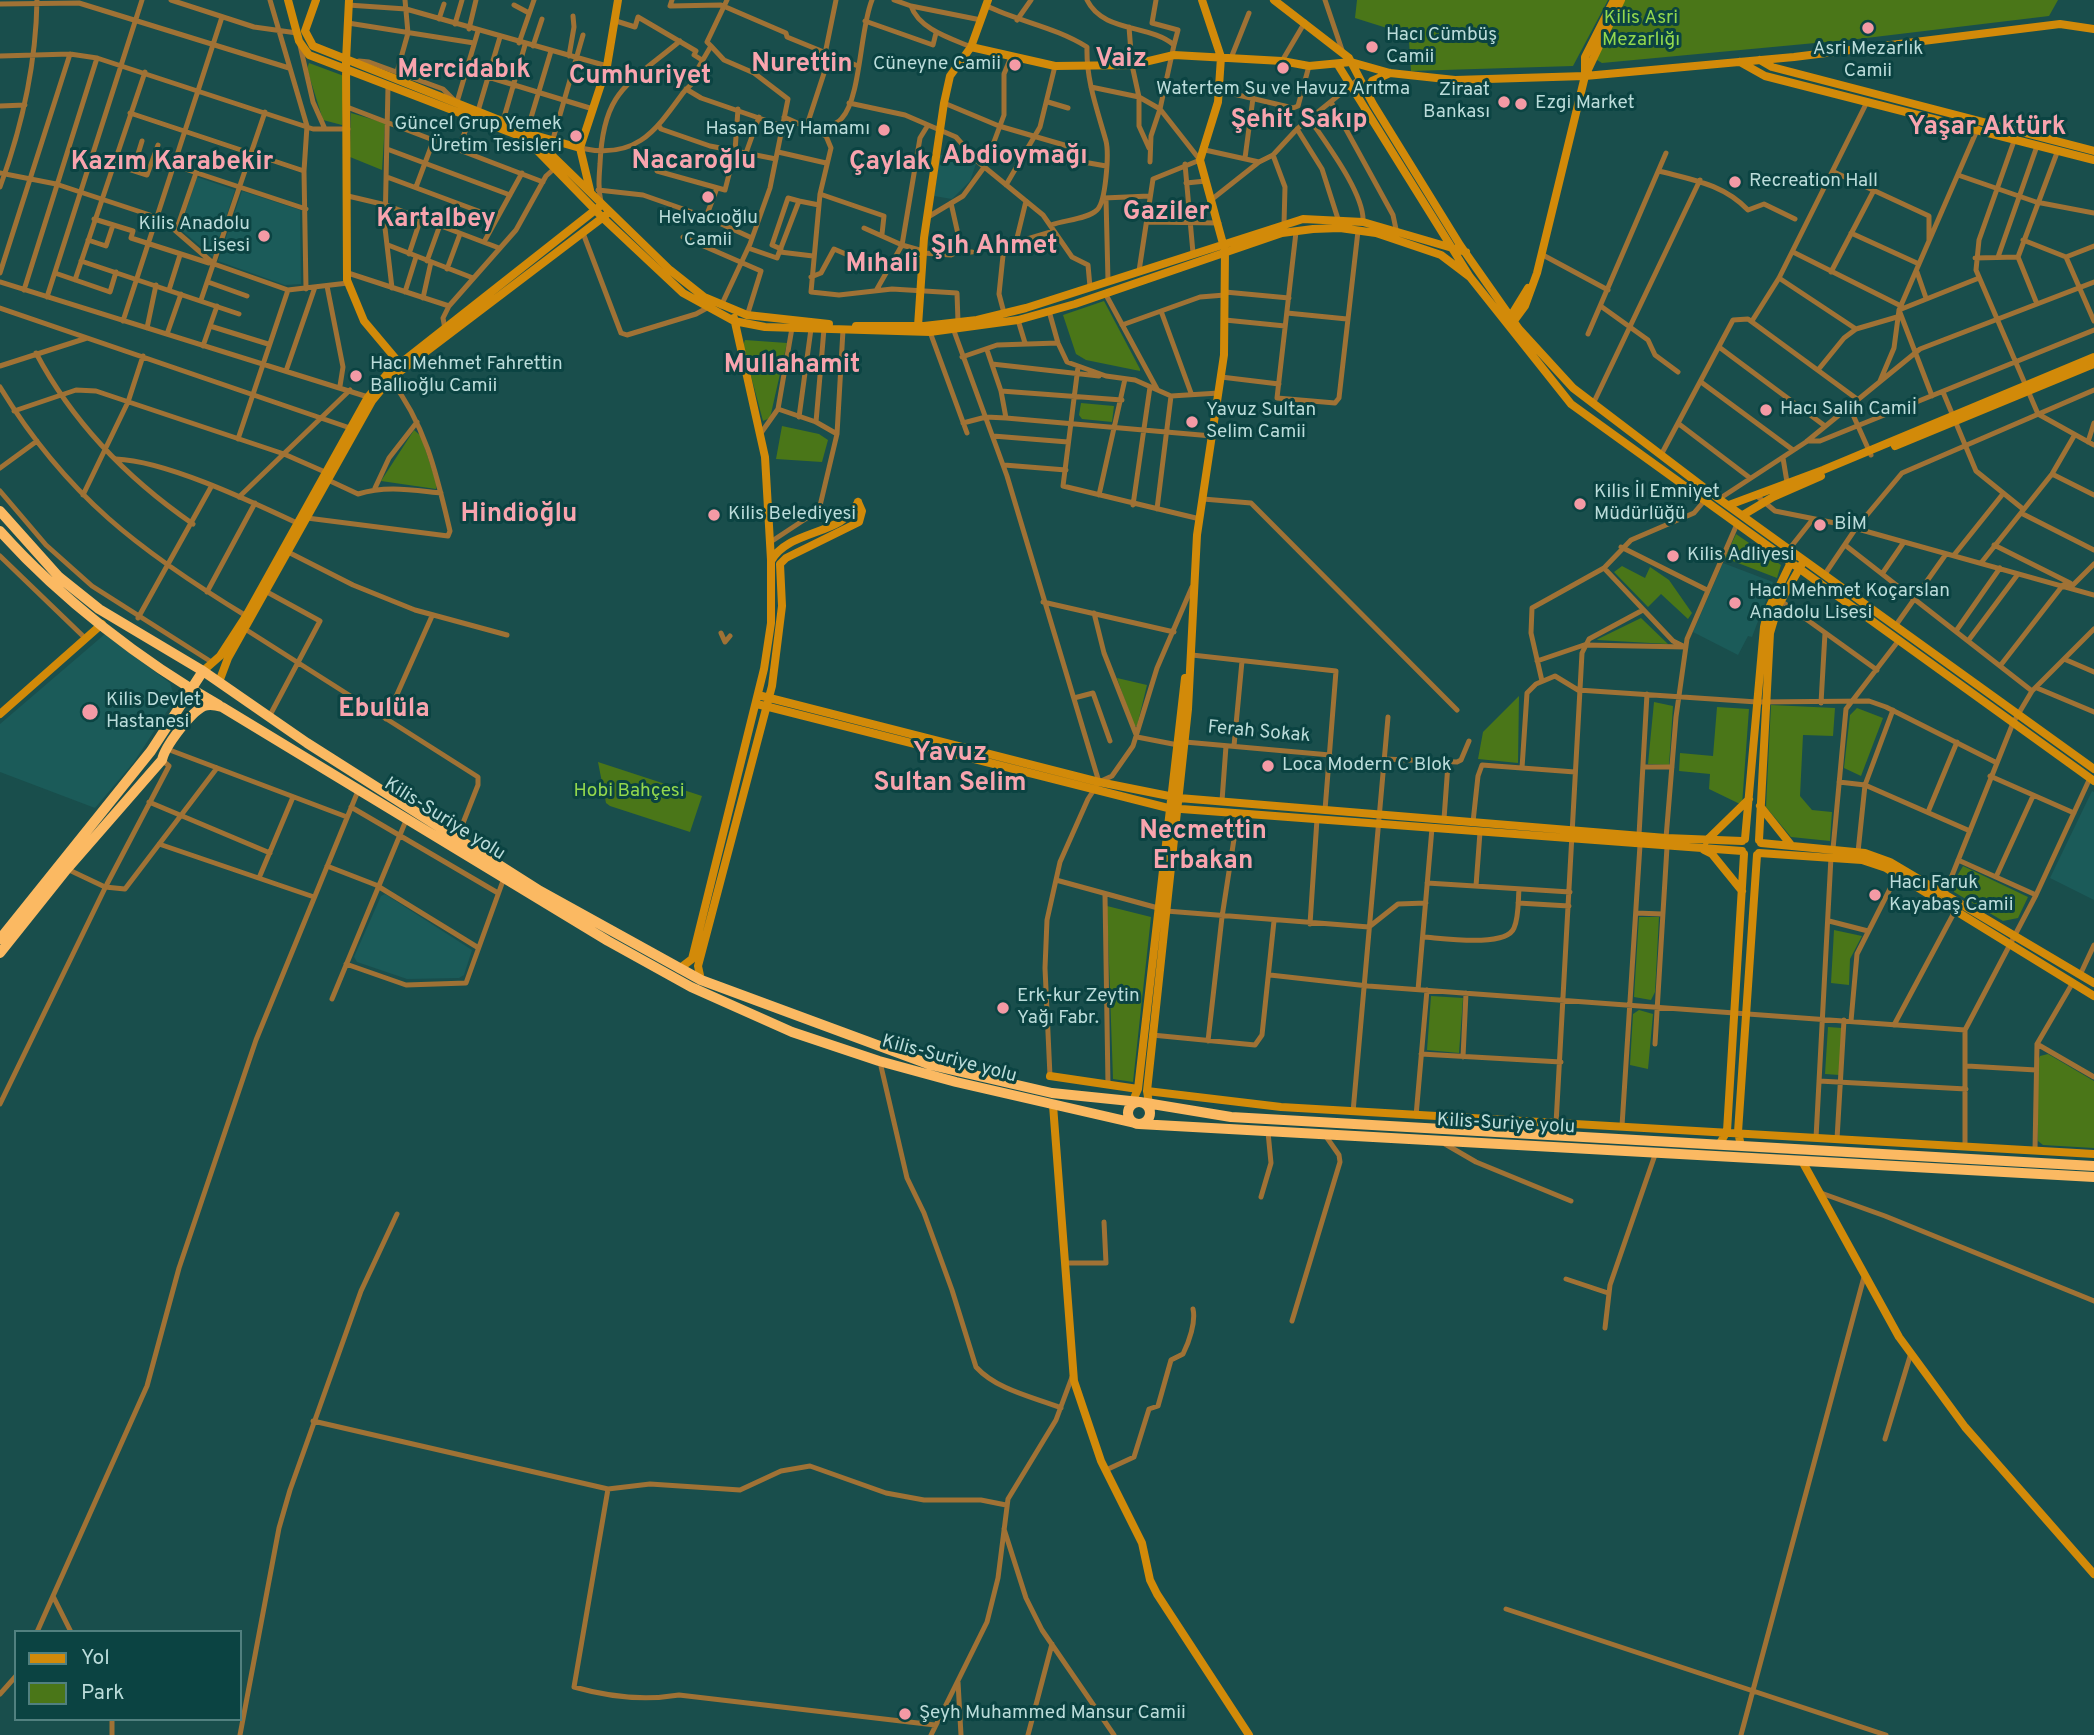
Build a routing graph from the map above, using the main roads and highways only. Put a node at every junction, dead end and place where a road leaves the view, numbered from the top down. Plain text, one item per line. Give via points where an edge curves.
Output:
1 (0, 511) edge
2 (0, 531) edge
3 (203, 671) junction
4 (219, 682) junction
5 (190, 689) junction
6 (204, 703) junction
7 (0, 939) edge
8 (0, 953) edge
9 (1141, 1104) junction
10 (1139, 1124) junction
11 (2094, 1166) edge
12 (2094, 1177) edge

1 - 3 highway via 59,577 99,609
2 - 5 highway via 36,571
3 - 4 highway
3 - 5 highway
4 - 6 highway
4 - 9 highway via 528,884 701,980 931,1065 1052,1093
5 - 6 highway
5 - 7 highway via 151,751
6 - 8 highway via 168,750 166,763 67,869
6 - 10 highway, Kilis-Suriye yolu via 222,706 691,987 792,1032 879,1061
9 - 10 highway via 1147,1120
9 - 10 highway via 1129,1116
9 - 11 highway via 1231,1117
10 - 12 highway, Kilis-Suriye yolu

